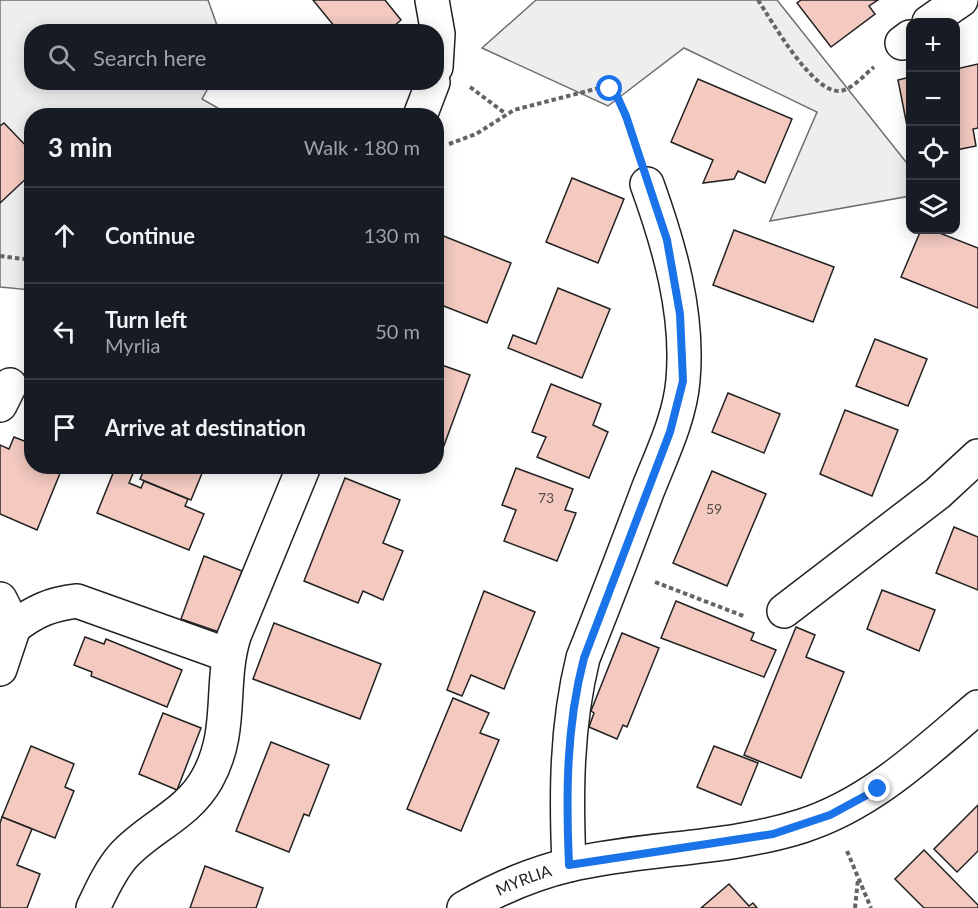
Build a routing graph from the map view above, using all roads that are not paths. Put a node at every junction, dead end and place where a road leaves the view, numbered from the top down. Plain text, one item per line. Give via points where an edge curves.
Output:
1 (432, 0) edge
2 (961, 0) edge
3 (935, 18) edge
4 (436, 24) edge
5 (430, 90) edge
6 (423, 108) edge
7 (647, 184) road end
8 (978, 456) edge
9 (301, 474) edge
10 (784, 611) road end
11 (7, 613) edge
12 (228, 655) junction
13 (0, 667) edge
14 (978, 707) edge
15 (569, 865) junction
16 (93, 908) edge
17 (464, 908) edge

1 - 4 street
2 - 3 street
5 - 6 street
7 - 15 street via 667,240 674,278 684,349 683,381 670,432 575,691 568,765
8 - 10 street via 938,493
9 - 12 street
11 - 12 street via 77,601
11 - 13 street
12 - 16 street via 226,715 216,760 207,780 183,809 122,857
14 - 15 street, MYRLIA via 878,789 804,826 741,841
15 - 17 street, MYRLIA via 520,880

